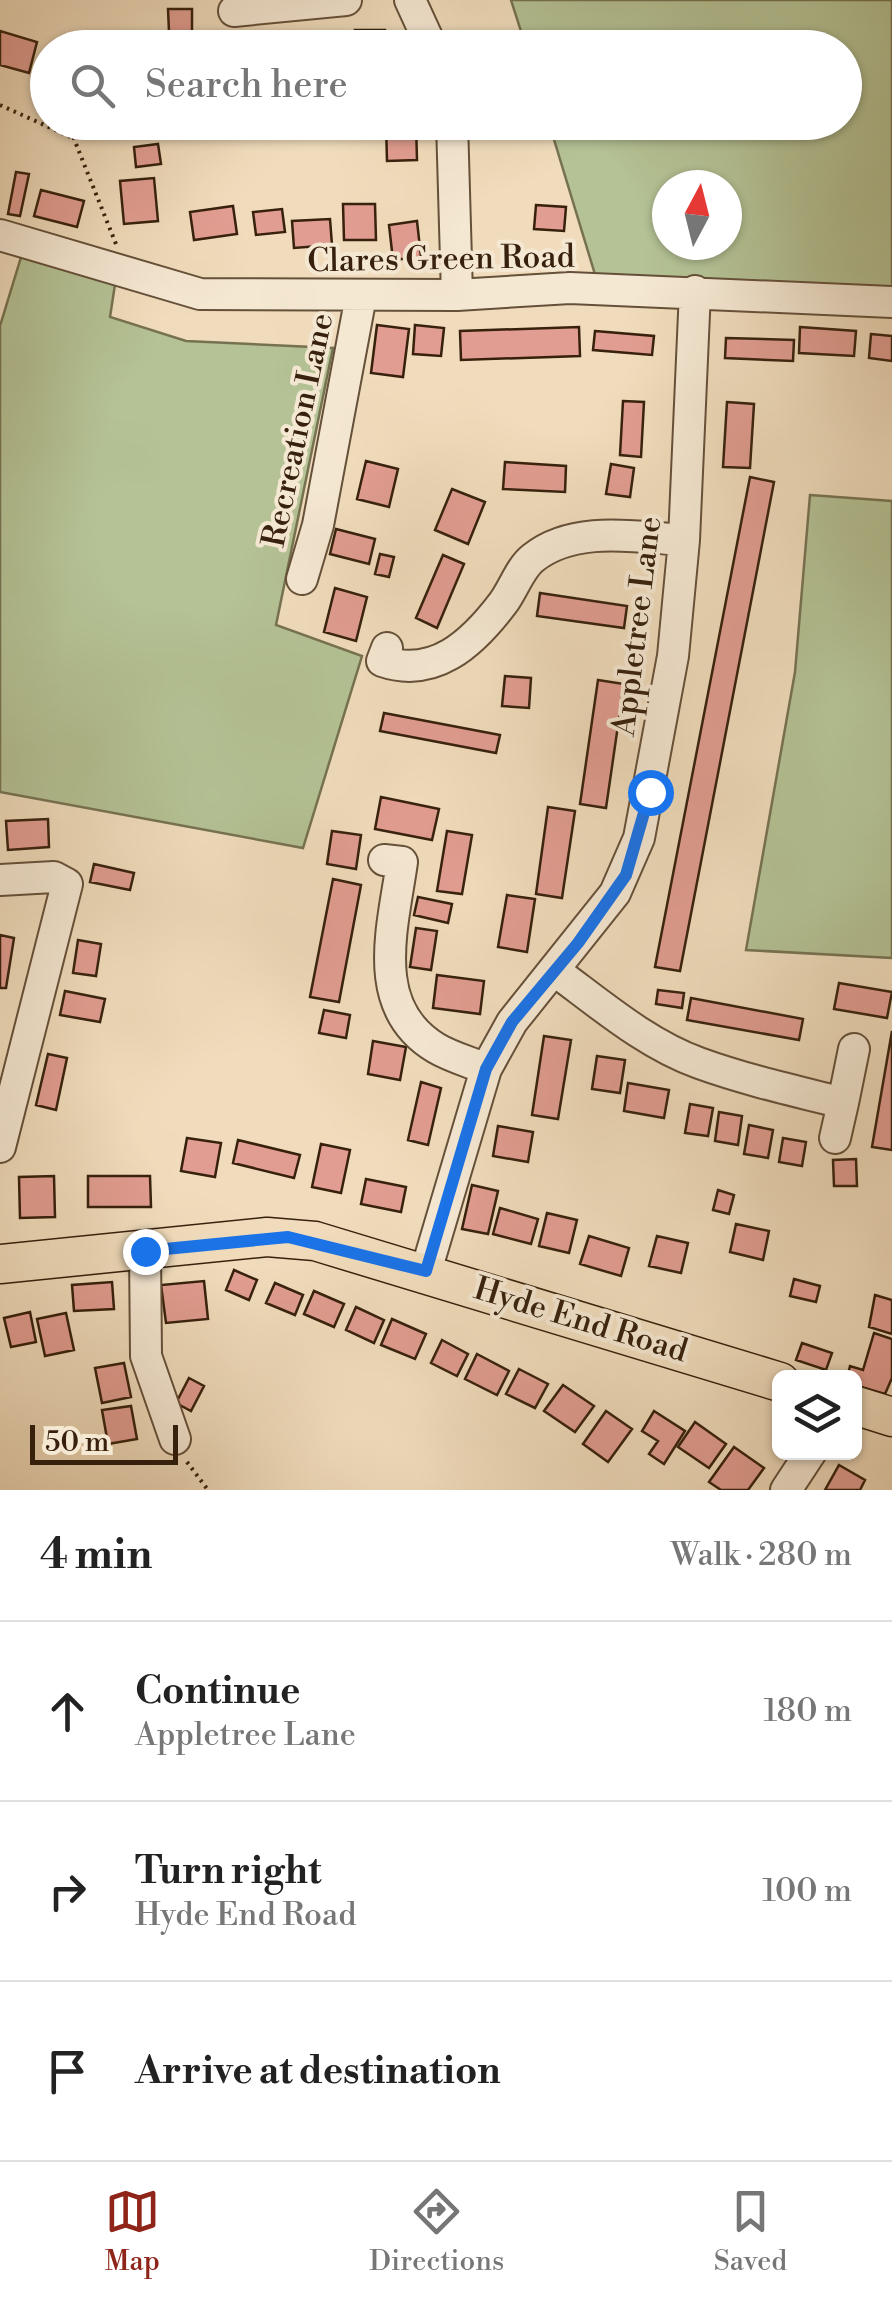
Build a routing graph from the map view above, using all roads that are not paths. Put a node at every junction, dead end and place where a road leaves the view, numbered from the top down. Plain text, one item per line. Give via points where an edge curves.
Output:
1 (346, 0) edge
2 (410, 0) edge
3 (235, 16) edge
4 (424, 30) edge
5 (453, 140) edge
6 (0, 235) edge
7 (695, 291) junction
8 (457, 295) junction
9 (361, 296) junction
10 (892, 302) edge
11 (684, 540) junction
12 (302, 578) dead end
13 (381, 660) dead end
14 (404, 862) dead end
15 (0, 880) edge
16 (555, 971) junction
17 (854, 1049) dead end
18 (486, 1069) junction
19 (843, 1103) junction
20 (835, 1138) dead end
21 (0, 1147) edge
22 (145, 1251) junction
23 (0, 1264) edge
24 (426, 1271) junction
25 (772, 1379) edge
26 (862, 1408) edge
27 (892, 1417) edge
28 (175, 1439) road end
29 (806, 1460) edge
30 (786, 1490) edge

1 - 3 street
2 - 4 street
5 - 8 street
6 - 9 street, Clares Green Road via 200,294
7 - 8 street, Clares Green Road via 570,288
7 - 10 street, Clares Green Road
7 - 11 street, Appletree Lane
8 - 9 street, Clares Green Road
9 - 12 street, Recreation Lane
11 - 13 street via 574,539 532,558 502,604 438,664 402,668
11 - 16 street, Appletree Lane via 673,656 640,838 615,894
14 - 18 street via 390,944 391,991 402,1018 435,1048
15 - 21 street via 54,877 67,884
16 - 18 street, Appletree Lane via 512,1022
16 - 19 street via 639,1032 697,1063
17 - 19 street
18 - 24 street, Appletree Lane
19 - 20 street
22 - 23 main road, Hyde End Road
22 - 24 main road, Hyde End Road via 288,1237
22 - 28 street via 146,1356
24 - 25 main road, Hyde End Road
26 - 27 main road
29 - 30 street

